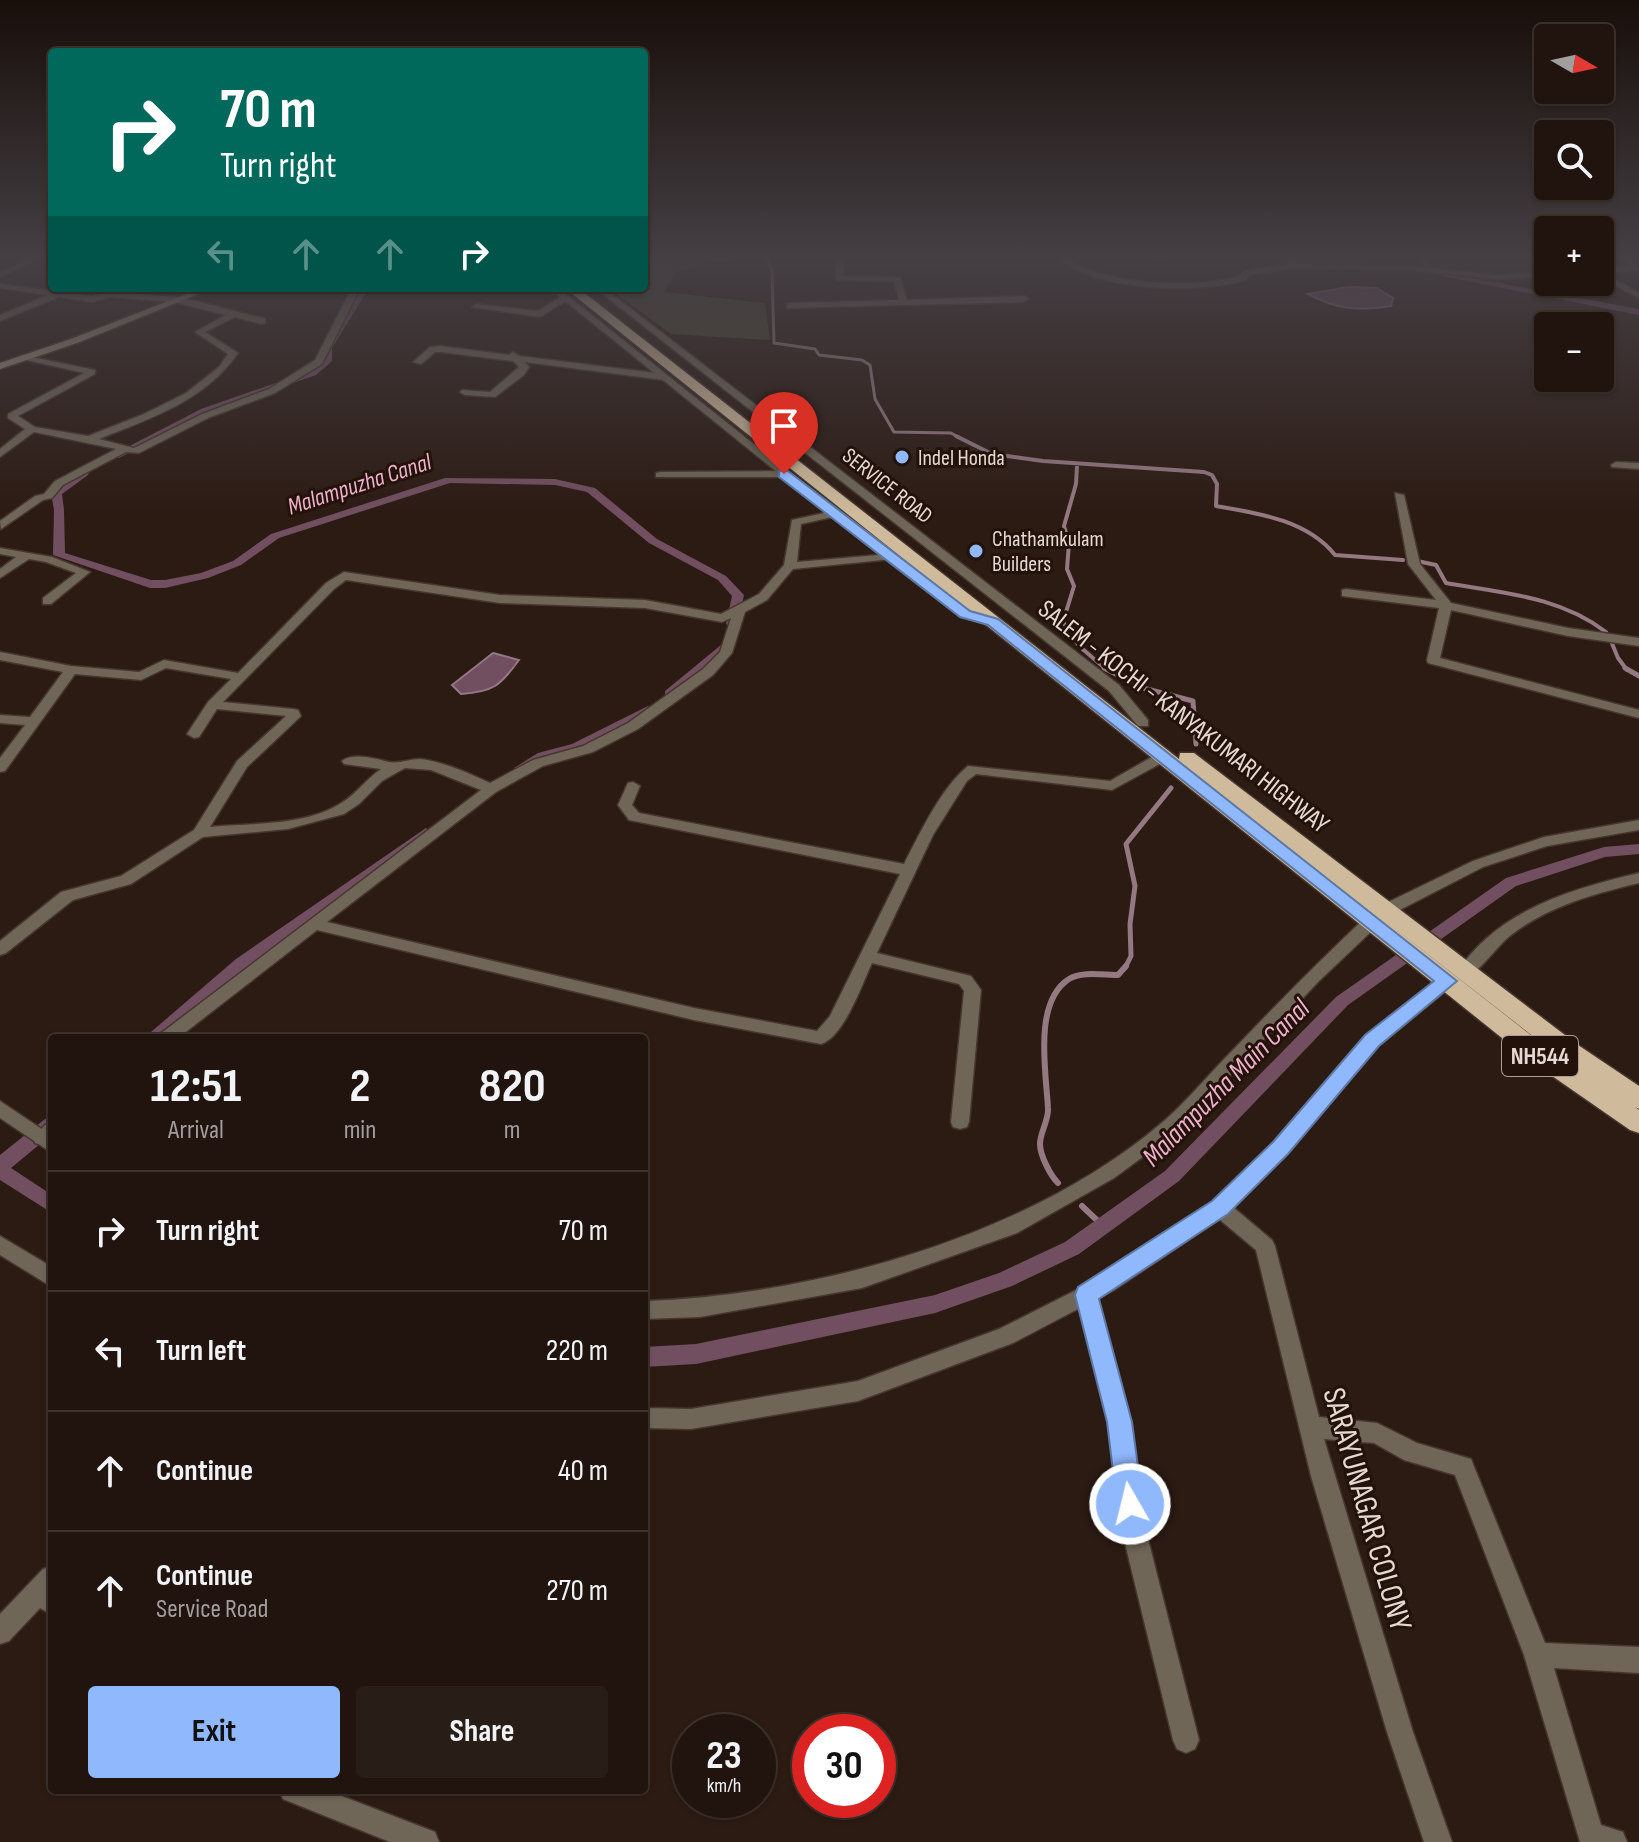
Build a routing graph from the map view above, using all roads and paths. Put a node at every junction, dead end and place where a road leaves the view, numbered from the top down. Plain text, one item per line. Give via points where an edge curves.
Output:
1 (66, 342) edge
2 (215, 342) edge
3 (329, 342) edge
4 (624, 342) edge
5 (631, 342) edge
6 (655, 342) edge
7 (668, 342) edge
8 (503, 345) dead end
9 (25, 357) junction
10 (516, 358) junction
11 (418, 362) dead end
12 (0, 366) edge
13 (664, 377) junction
14 (465, 392) dead end
15 (4, 416) edge
16 (32, 429) junction
17 (89, 439) junction
18 (129, 450) junction
19 (0, 454) edge
20 (1616, 465) dead end
21 (1639, 466) edge
22 (784, 474) junction
23 (660, 475) dead end
24 (1399, 495) dead end
25 (833, 514) junction
26 (1, 526) edge
27 (0, 551) edge
28 (27, 555) junction
29 (889, 557) junction
30 (789, 566) junction
31 (0, 574) edge
32 (1346, 593) dead end
33 (47, 601) dead end
34 (1446, 605) junction
35 (740, 610) junction
36 (993, 622) junction
37 (1639, 642) edge
38 (0, 656) edge
39 (71, 670) junction
40 (241, 677) junction
41 (213, 705) junction
42 (1639, 714) edge
43 (0, 719) edge
44 (34, 721) junction
45 (1143, 723) junction
46 (194, 734) dead end
47 (1162, 757) junction
48 (349, 761) dead end
49 (388, 767) junction
50 (0, 768) edge
51 (633, 786) dead end
52 (491, 789) junction
53 (1639, 825) edge
54 (199, 833) junction
55 (907, 870) junction
56 (1639, 878) edge
57 (1378, 916) junction
58 (314, 924) junction
59 (0, 949) edge
60 (866, 956) junction
61 (1456, 976) junction
62 (171, 1034) edge
63 (1639, 1099) edge
64 (0, 1108) edge
65 (960, 1122) dead end
66 (1639, 1123) edge
67 (44, 1135) edge
68 (1220, 1208) junction
69 (0, 1244) edge
70 (48, 1275) edge
71 (1087, 1295) junction
72 (648, 1310) edge
73 (648, 1418) edge
74 (1310, 1427) junction
75 (48, 1591) edge
76 (0, 1632) edge
77 (1537, 1655) junction
78 (1639, 1660) edge
79 (1186, 1740) dead end
80 (302, 1794) edge
81 (425, 1842) edge
82 (1438, 1842) edge
83 (1613, 1842) edge

1 - 9 main road
2 - 17 street via 233,353 206,382 170,406
3 - 18 street via 319,362 272,391
4 - 13 street
5 - 36 highway, SALEM - KOCHI - KANYAKUMARI HIGHWAY / NH544
6 - 45 highway, SALEM - KOCHI - KANYAKUMARI HIGHWAY / NH544
7 - 45 street, SERVICE ROAD via 1101,678
8 - 10 street
9 - 12 main road
9 - 15 street via 92,372
10 - 11 street via 433,349
10 - 13 street
10 - 14 street via 524,367 521,373 492,395
13 - 22 street
15 - 16 street
16 - 17 street
16 - 19 street
17 - 18 street
18 - 26 street via 59,483
20 - 21 street
22 - 23 street
22 - 25 street
24 - 34 street via 1414,564
25 - 29 street
25 - 30 street via 796,522
27 - 28 street
28 - 31 street
28 - 33 street via 84,572
29 - 30 street
29 - 36 street via 965,614
30 - 35 street via 763,597
32 - 34 street
34 - 37 street
34 - 42 street via 1433,660
35 - 40 street via 722,618 645,604 500,599 344,576
35 - 52 street via 726,653 673,700 588,749 538,763
36 - 47 highway, SALEM - KOCHI - KANYAKUMARI HIGHWAY / NH544
38 - 39 street
39 - 40 street via 141,676 164,664
39 - 44 street
40 - 41 street
41 - 46 street
41 - 54 street via 294,716 242,764
43 - 44 street
44 - 50 street
45 - 57 highway, SALEM - KOCHI - KANYAKUMARI HIGHWAY / NH544
47 - 55 street via 1112,786 973,769 962,778
47 - 57 highway, SALEM - KOCHI - KANYAKUMARI HIGHWAY / NH544
48 - 49 street
49 - 52 street via 410,762 438,766
49 - 54 street via 345,809 306,823
51 - 55 street via 625,805 634,817
52 - 58 street
53 - 57 street via 1544,842 1478,864
54 - 59 street via 126,880 67,896
55 - 60 street
56 - 61 street via 1529,913 1498,934
57 - 61 highway, NH544
57 - 72 street via 1171,1126 1107,1173 1010,1227 862,1279 700,1308
58 - 60 street via 694,1014 821,1038 837,1019
58 - 62 street
60 - 65 street via 965,980 973,990
61 - 63 highway, NH544
61 - 66 highway, NH544 via 1541,1056
61 - 68 street via 1372,1041
64 - 67 street
68 - 71 street
68 - 74 street, SARAYUNAGAR COLONY via 1265,1246
69 - 70 street
71 - 73 street via 1006,1336 858,1391 691,1419
71 - 79 street via 1119,1422 1134,1531
74 - 77 street via 1377,1433 1412,1452 1463,1467
74 - 82 street, SARAYUNAGAR COLONY
75 - 76 street
77 - 78 street
77 - 83 street via 1591,1836
80 - 81 street

